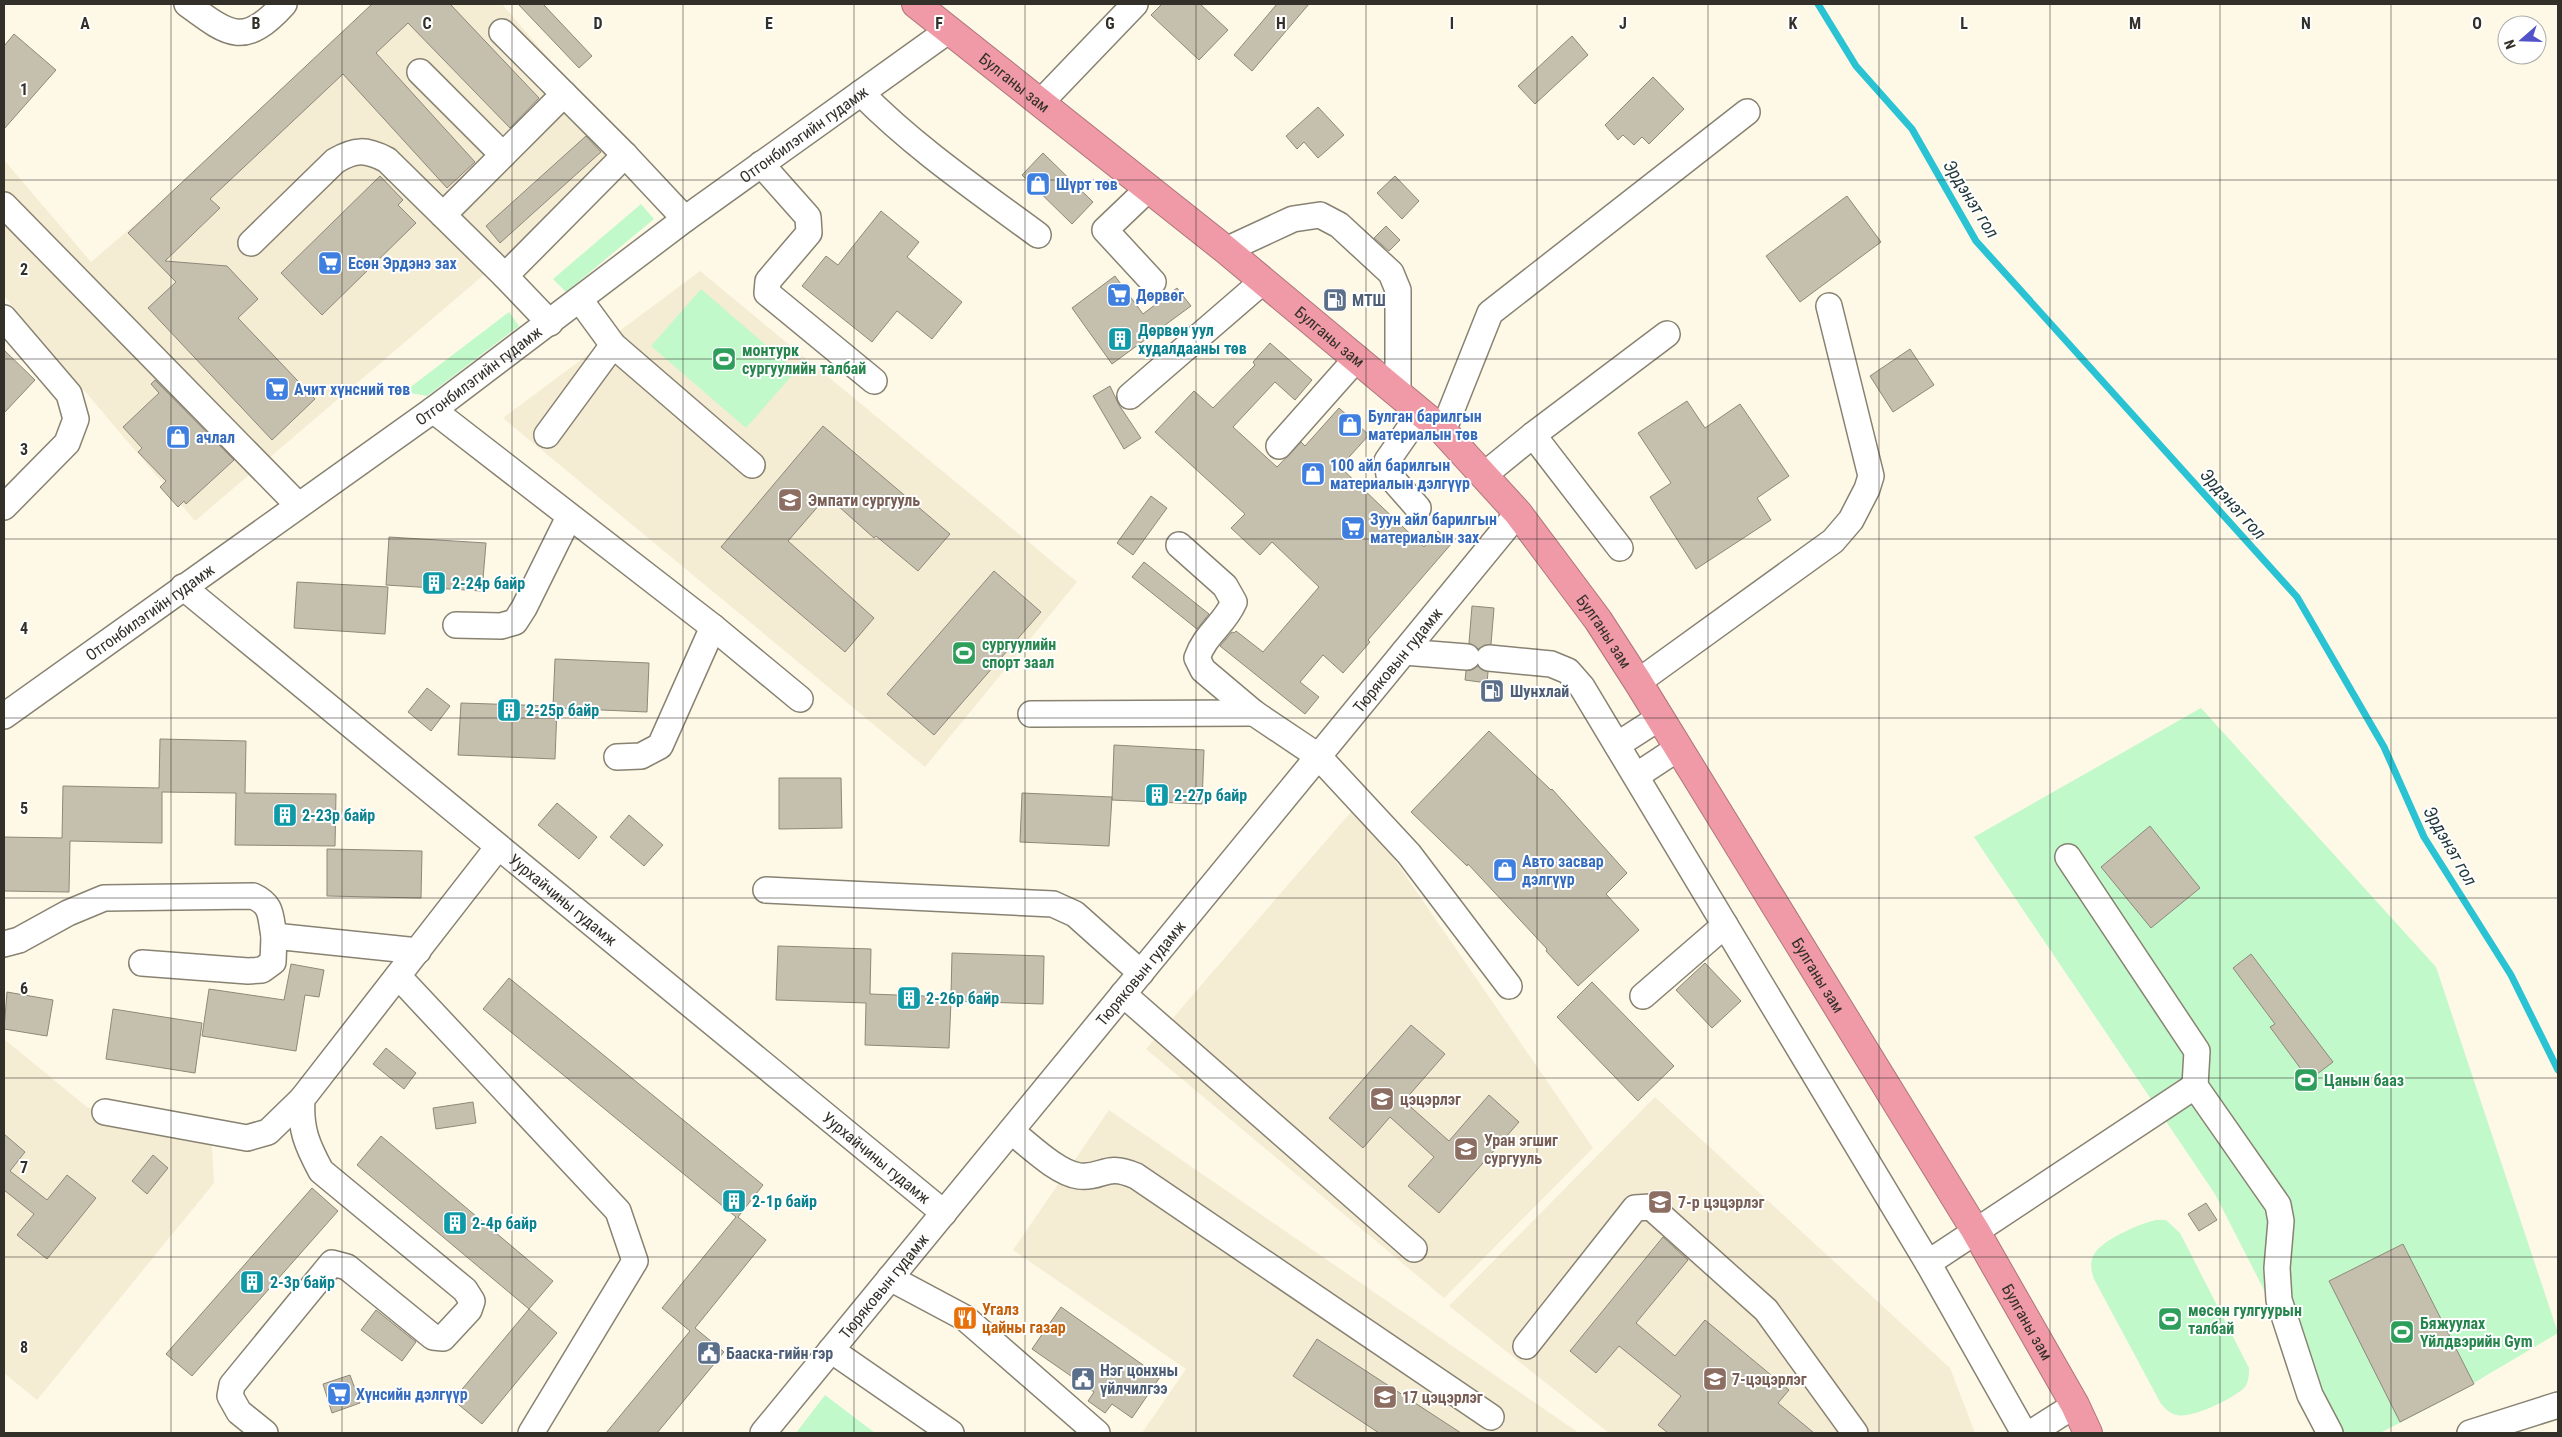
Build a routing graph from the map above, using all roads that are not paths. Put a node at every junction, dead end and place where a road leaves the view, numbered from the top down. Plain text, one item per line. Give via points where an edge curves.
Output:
1 (187, 4) edge
2 (284, 4) edge
3 (916, 4) edge
4 (1135, 4) edge
5 (949, 30) junction
6 (502, 32) dead end
7 (420, 72) dead end
8 (861, 93) junction
9 (564, 94) junction
10 (1041, 102) junction
11 (1747, 112) dead end
12 (503, 155) junction
13 (625, 155) junction
14 (761, 164) junction
15 (1149, 188) junction
16 (4, 205) edge
17 (443, 215) junction
18 (685, 219) junction
19 (1038, 235) dead end
20 (251, 243) dead end
21 (1226, 250) junction
22 (505, 276) junction
23 (1263, 281) junction
24 (1153, 282) dead end
25 (580, 300) junction
26 (1830, 306) dead end
27 (4, 318) edge
28 (550, 323) junction
29 (1667, 334) dead end
30 (613, 345) junction
31 (1357, 358) junction
32 (874, 381) dead end
33 (1398, 392) junction
34 (1130, 396) dead end
35 (433, 410) junction
36 (1421, 412) junction
37 (1443, 431) junction
38 (1533, 435) junction
39 (547, 436) dead end
40 (1279, 446) dead end
41 (752, 464) dead end
42 (1484, 475) junction
43 (298, 505) junction
44 (4, 507) edge
45 (1418, 508) dead end
46 (1518, 514) junction
47 (570, 517) junction
48 (1179, 545) dead end
49 (1620, 548) dead end
50 (184, 587) junction
51 (456, 625) dead end
52 (713, 627) junction
53 (1404, 652) junction
54 (1638, 682) junction
55 (800, 699) dead end
56 (1254, 713) junction
57 (1031, 714) dead end
58 (4, 716) edge
59 (1659, 718) junction
60 (1617, 744) junction
61 (1677, 749) junction
62 (1318, 756) junction
63 (617, 757) dead end
64 (1636, 776) junction
65 (498, 847) junction
66 (2068, 856) dead end
67 (766, 890) dead end
68 (1725, 925) junction
69 (274, 936) junction
70 (4, 944) edge
71 (418, 950) junction
72 (142, 963) dead end
73 (1141, 973) junction
74 (398, 976) junction
75 (1509, 986) dead end
76 (1123, 994) junction
77 (1643, 996) dead end
78 (2195, 1086) junction
79 (302, 1099) junction
80 (105, 1112) dead end
81 (1011, 1131) junction
82 (944, 1213) junction
83 (1975, 1230) junction
84 (1414, 1249) dead end
85 (1928, 1263) junction
86 (890, 1278) junction
87 (1526, 1346) dead end
88 (831, 1350) junction
89 (2558, 1405) edge
90 (2075, 1406) junction
91 (1491, 1417) dead end
92 (265, 1433) edge
93 (531, 1433) edge
94 (763, 1433) edge
95 (952, 1433) edge
96 (1097, 1433) edge
97 (1855, 1433) edge
98 (2024, 1433) edge
99 (2031, 1433) edge
100 (2088, 1433) edge
101 (2330, 1433) edge
102 (2470, 1433) edge

1 - 2 street via 222,29 240,33 261,27
3 - 5 highway, Булганы зам
4 - 10 street
5 - 8 street, Отгонбилэгийн гудамж
5 - 10 highway, Булганы зам
6 - 9 street
7 - 12 street
8 - 14 street, Отгонбилэгийн гудамж
8 - 19 street via 886,119 951,172
9 - 12 street
9 - 13 street
10 - 15 highway, Булганы зам
11 - 37 street via 1490,313
12 - 17 street
13 - 18 street
13 - 22 street
14 - 18 street, Отгонбилэгийн гудамж
14 - 32 street via 808,217 809,233 768,281 767,293
15 - 21 highway, Булганы зам
15 - 24 street via 1105,230
16 - 43 street
17 - 20 street via 387,160 372,152 351,152 335,161
17 - 22 street
18 - 25 street, Отгонбилэгийн гудамж
21 - 23 highway, Булганы зам
21 - 33 street via 1293,219 1320,215 1339,225 1391,273 1398,290
22 - 28 street
23 - 31 highway, Булганы зам
23 - 34 street
25 - 28 street, Отгонбилэгийн гудамж
25 - 30 street
26 - 54 street via 1871,476 1860,504 1833,541
27 - 44 street via 69,394 76,419 67,443
28 - 35 street, Отгонбилэгийн гудамж
29 - 38 street
30 - 39 street
30 - 41 street
31 - 33 highway, Булганы зам
31 - 40 street
33 - 36 highway, Булганы зам
35 - 43 street, Отгонбилэгийн гудамж
35 - 47 street
36 - 37 highway, Булганы зам
36 - 45 street via 1388,461 1389,475
37 - 42 highway, Булганы зам
38 - 42 street
38 - 49 street
42 - 46 highway, Булганы зам
43 - 50 street, Отгонбилэгийн гудамж
46 - 53 street, Тюряковын гудамж
46 - 54 highway, Булганы зам via 1598,620
47 - 51 street via 515,622 502,626
47 - 52 street
48 - 56 street via 1225,586 1234,602 1228,616 1202,644 1197,658 1203,670
50 - 58 street, Отгонбилэгийн гудамж
50 - 65 street, Уурхайчины гудамж
52 - 55 street
52 - 63 street via 660,746 641,756
53 - 60 street via 1551,664 1568,672 1582,687
53 - 62 street, Тюряковын гудамж
54 - 59 highway, Булганы зам
56 - 57 street
56 - 62 street
59 - 60 street
59 - 61 highway, Булганы зам
60 - 64 street
61 - 64 street
61 - 83 highway, Булганы зам
62 - 73 street, Тюряковын гудамж
62 - 75 street via 1409,854
64 - 68 street
65 - 71 street
65 - 82 street, Уурхайчины гудамж
66 - 78 street via 2197,1051
67 - 73 street via 1053,904 1075,914
68 - 77 street
68 - 85 street
69 - 70 street via 269,907 265,901 253,896 104,898 19,940
69 - 71 street
69 - 72 street via 273,962 262,970
71 - 74 street
73 - 76 street, Тюряковын гудамж
74 - 79 street
74 - 93 street via 618,1211 635,1260
76 - 81 street, Тюряковын гудамж
76 - 84 street
78 - 83 street
78 - 101 street via 2278,1206 2281,1221 2277,1268 2279,1300 2310,1395
79 - 80 street via 268,1132 247,1138
79 - 92 street via 301,1122 308,1146 321,1171 465,1290 472,1302 469,1310 444,1338 432,1338 347,1268 332,1263 232,1385 230,1396 239,1412
81 - 82 street, Тюряковын гудамж
81 - 91 street via 1063,1171 1089,1176 1114,1169 1136,1176
82 - 86 street, Тюряковын гудамж
83 - 85 street
83 - 90 highway, Булганы зам
85 - 98 street
86 - 88 street, Тюряковын гудамж
86 - 96 street via 965,1318
87 - 97 street via 1635,1208 1651,1206 1766,1310
88 - 94 street, Тюряковын гудамж
88 - 95 street
89 - 102 street
90 - 99 street
90 - 100 highway, Булганы зам

